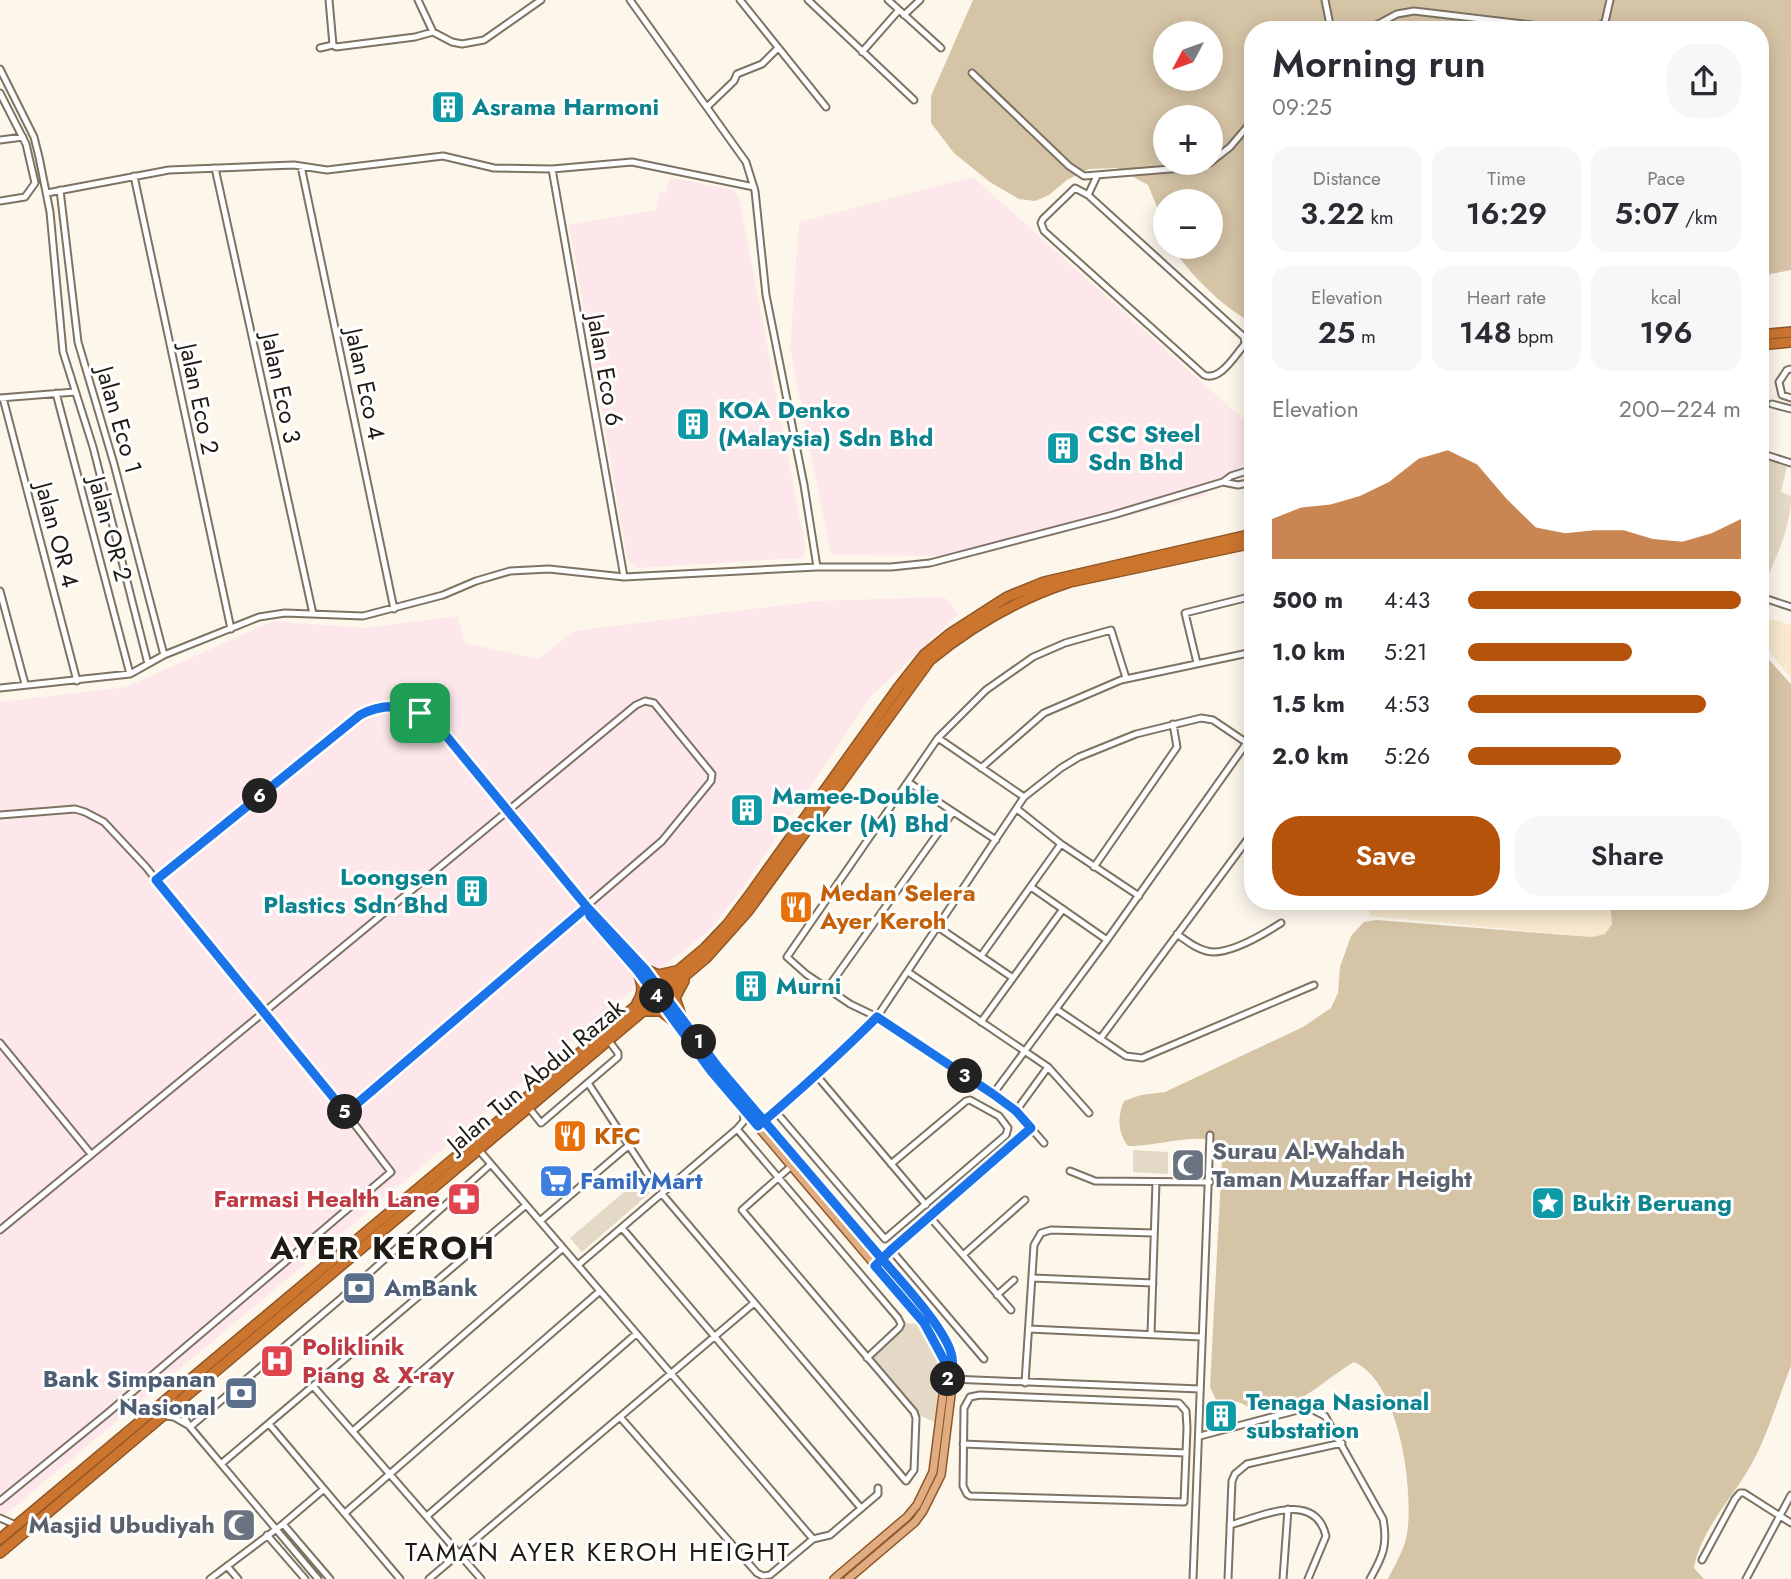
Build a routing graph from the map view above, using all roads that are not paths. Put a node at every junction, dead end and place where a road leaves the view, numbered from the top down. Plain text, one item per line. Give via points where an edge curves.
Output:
1 (329, 0) edge
2 (418, 0) edge
3 (541, 0) edge
4 (629, 0) edge
5 (740, 0) edge
6 (808, 0) edge
7 (888, 0) edge
8 (920, 0) edge
9 (1325, 0) edge
10 (1610, 0) edge
11 (902, 13) junction
12 (1329, 21) edge
13 (1384, 21) edge
14 (1499, 21) edge
15 (1605, 21) edge
16 (433, 32) junction
17 (333, 45) junction
18 (320, 48) dead end
19 (778, 48) junction
20 (941, 48) dead end
21 (862, 52) junction
22 (0, 69) edge
23 (972, 73) dead end
24 (0, 93) edge
25 (914, 100) dead end
26 (706, 107) junction
27 (826, 107) dead end
28 (1244, 131) edge
29 (23, 137) junction
30 (0, 140) edge
31 (1223, 152) edge
32 (301, 166) junction
33 (215, 168) junction
34 (552, 169) junction
35 (1153, 171) edge
36 (134, 176) junction
37 (1089, 176) junction
38 (1097, 176) junction
39 (754, 187) junction
40 (60, 190) junction
41 (47, 193) junction
42 (1086, 193) junction
43 (0, 201) edge
44 (1791, 332) edge
45 (1769, 334) edge
46 (1244, 337) edge
47 (1791, 342) edge
48 (1769, 344) edge
49 (1244, 345) edge
50 (1791, 369) edge
51 (75, 391) junction
52 (56, 393) junction
53 (1, 398) edge
54 (1791, 398) edge
55 (1772, 404) dead end
56 (1791, 409) edge
57 (1769, 456) edge
58 (1791, 463) edge
59 (1244, 471) edge
60 (1223, 482) junction
61 (1244, 483) edge
62 (1244, 536) edge
63 (1244, 545) edge
64 (817, 567) junction
65 (624, 577) junction
66 (0, 591) edge
67 (1244, 598) edge
68 (1769, 600) edge
69 (1791, 607) edge
70 (394, 609) junction
71 (313, 614) junction
72 (231, 629) junction
73 (1244, 654) edge
74 (164, 655) junction
75 (1197, 663) junction
76 (148, 664) junction
77 (130, 674) junction
78 (1126, 678) junction
79 (77, 681) junction
80 (25, 684) junction
81 (0, 688) edge
82 (1173, 724) junction
83 (938, 738) junction
84 (1244, 741) edge
85 (1244, 747) edge
86 (981, 768) junction
87 (908, 782) junction
88 (1024, 797) junction
89 (1017, 809) junction
90 (509, 811) junction
91 (953, 812) junction
92 (0, 815) edge
93 (996, 840) junction
94 (1061, 844) junction
95 (1244, 844) edge
96 (1094, 867) junction
97 (156, 880) junction
98 (1031, 887) junction
99 (1139, 896) junction
100 (587, 907) junction
101 (1063, 909) junction
102 (1281, 923) dead end
103 (938, 927) junction
104 (1177, 934) junction
105 (1107, 940) junction
106 (981, 956) junction
107 (641, 969) junction
108 (680, 969) junction
109 (692, 971) junction
110 (908, 972) junction
111 (1013, 978) junction
112 (1314, 985) dead end
113 (827, 989) junction
114 (659, 993) junction
115 (1056, 1009) junction
116 (642, 1012) junction
117 (263, 1014) junction
118 (626, 1015) junction
119 (877, 1017) junction
120 (679, 1021) junction
121 (981, 1022) junction
122 (1100, 1039) junction
123 (609, 1041) junction
124 (0, 1043) edge
125 (1024, 1051) junction
126 (1048, 1068) junction
127 (817, 1076) junction
128 (588, 1083) junction
129 (993, 1094) junction
130 (529, 1108) junction
131 (742, 1108) junction
132 (1016, 1111) junction
133 (776, 1112) junction
134 (346, 1113) junction
135 (1089, 1113) dead end
136 (761, 1123) junction
137 (1031, 1128) junction
138 (737, 1129) junction
139 (1210, 1135) dead end
140 (1044, 1143) dead end
141 (475, 1146) junction
142 (628, 1146) junction
143 (91, 1154) junction
144 (793, 1163) junction
145 (491, 1164) junction
146 (891, 1164) junction
147 (1070, 1171) dead end
148 (778, 1177) junction
149 (1156, 1182) junction
150 (1210, 1182) junction
151 (654, 1184) dead end
152 (662, 1194) junction
153 (1025, 1200) dead end
154 (526, 1205) junction
155 (926, 1205) junction
156 (929, 1216) junction
157 (540, 1222) junction
158 (622, 1228) junction
159 (0, 1230) edge
160 (1154, 1233) junction
161 (563, 1248) junction
162 (891, 1250) junction
163 (962, 1255) junction
164 (882, 1259) junction
165 (578, 1265) junction
166 (875, 1266) junction
167 (1033, 1278) junction
168 (1014, 1280) dead end
169 (1153, 1283) junction
170 (600, 1291) junction
171 (998, 1295) junction
172 (754, 1303) junction
173 (1011, 1310) dead end
174 (1029, 1329) junction
175 (636, 1334) junction
176 (1151, 1334) junction
177 (715, 1336) junction
178 (1201, 1337) junction
179 (867, 1357) junction
180 (984, 1359) dead end
181 (671, 1374) junction
182 (949, 1379) junction
183 (1008, 1382) junction
184 (1017, 1383) junction
185 (1025, 1383) junction
186 (313, 1386) junction
187 (1200, 1389) junction
188 (1008, 1396) junction
189 (1017, 1397) junction
190 (173, 1400) junction
191 (162, 1415) junction
192 (620, 1417) junction
193 (269, 1424) junction
194 (190, 1427) junction
195 (353, 1431) junction
196 (1200, 1436) junction
197 (1342, 1443) junction
198 (964, 1444) junction
199 (1186, 1453) junction
200 (221, 1464) junction
201 (390, 1474) junction
202 (878, 1488) dead end
203 (324, 1489) junction
204 (1791, 1495) edge
205 (0, 1501) edge
206 (861, 1508) junction
207 (1288, 1509) junction
208 (345, 1513) junction
209 (427, 1516) junction
210 (1781, 1516) junction
211 (0, 1518) edge
212 (1791, 1522) edge
213 (283, 1524) junction
214 (16, 1525) junction
215 (1230, 1525) junction
216 (275, 1530) junction
217 (2, 1533) edge
218 (267, 1535) junction
219 (813, 1539) junction
220 (0, 1553) edge
221 (459, 1554) junction
222 (1702, 1560) dead end
223 (227, 1566) junction
224 (210, 1579) edge
225 (238, 1579) edge
226 (305, 1579) edge
227 (318, 1579) edge
228 (330, 1579) edge
229 (400, 1579) edge
230 (429, 1579) edge
231 (481, 1579) edge
232 (834, 1579) edge
233 (848, 1579) edge
234 (1193, 1579) edge
235 (1228, 1579) edge
236 (1283, 1579) edge
237 (1308, 1579) edge
238 (1370, 1579) edge
239 (1746, 1579) edge

1 - 17 street
2 - 16 street
3 - 16 street via 478,42 457,43
4 - 26 street
5 - 19 street
6 - 21 street
7 - 11 street
8 - 11 street
9 - 12 street
10 - 15 street
11 - 20 street
11 - 21 street
13 - 14 street via 1414,11
16 - 17 street via 384,42
17 - 18 street
19 - 26 street via 762,64 737,74
19 - 27 street
21 - 25 street
22 - 41 street via 34,137
23 - 37 street via 1069,166
24 - 29 street
26 - 39 street via 746,162
28 - 31 street
29 - 30 street
29 - 43 street via 35,183 20,199
32 - 33 street
32 - 34 street via 327,170 443,156 494,168
32 - 70 street, Jalan Eco 4
33 - 36 street
33 - 71 street, Jalan Eco 3
34 - 39 street via 632,162
34 - 65 street, Jalan Eco 6
35 - 38 street
36 - 40 street
36 - 72 street, Jalan Eco 2
37 - 38 street
37 - 42 street
38 - 42 street
39 - 64 street via 766,295
40 - 41 street
40 - 74 street, Jalan Eco 1 via 78,342
41 - 51 street via 63,352
42 - 46 street
42 - 49 street via 1071,190 1041,223 1044,231 1209,378
44 - 45 highway
47 - 48 highway
50 - 54 street via 1779,382 1782,395
51 - 52 street
51 - 76 street
52 - 53 street
52 - 77 street, Jalan OR 2
53 - 79 street, Jalan OR 4
55 - 56 street
57 - 58 street
59 - 60 street
60 - 61 street
60 - 64 street via 929,563
62 - 108 highway, Jalan Tun Abdul Razak via 1044,582 1007,597 951,633 924,655 898,688 727,925
63 - 109 highway, Jalan Tun Abdul Razak via 1070,582 994,614 955,639 930,660 904,694 737,925
64 - 65 street
65 - 70 street via 549,569 510,571
66 - 80 street
67 - 75 street via 1185,613
68 - 69 street
70 - 71 street via 363,616
71 - 72 street via 272,614
72 - 74 street
73 - 75 street
74 - 76 street
75 - 78 street
76 - 77 street
77 - 79 street
78 - 83 street via 1111,630 1065,643 1033,657 986,690
78 - 86 street via 1044,713
79 - 80 street
80 - 81 street
82 - 84 street via 1213,720
82 - 88 street via 1079,757
82 - 96 street via 1177,747
83 - 86 street
83 - 87 street
85 - 99 street
86 - 88 street
87 - 91 street
87 - 113 street via 789,953 789,960
88 - 89 street
89 - 93 street
89 - 94 street
90 - 97 street via 430,720 397,707 373,708
90 - 100 street
90 - 100 street via 645,701 654,703 712,774 662,841
90 - 117 street
91 - 93 street
91 - 113 street
92 - 97 street via 65,809 85,812 104,822
93 - 103 street
94 - 96 street
94 - 98 street
95 - 104 street
96 - 99 street
97 - 117 street
98 - 101 street
98 - 106 street
99 - 105 street
100 - 107 street
100 - 134 street
101 - 105 street
101 - 111 street
102 - 104 street via 1255,940 1214,952 1194,947
103 - 106 street
103 - 110 street
104 - 122 street
105 - 115 street
106 - 111 street
107 - 108 highway via 658,975
107 - 114 street
107 - 118 highway via 642,994
108 - 114 highway, Jalan Tun Abdul Razak
109 - 114 highway, Jalan Tun Abdul Razak
109 - 120 highway via 676,993
110 - 119 street
110 - 121 street
111 - 121 street
112 - 122 street via 1142,1058 1126,1056
113 - 119 street
114 - 116 highway, Jalan Tun Abdul Razak
114 - 118 highway, Jalan Tun Abdul Razak
114 - 120 main road
115 - 122 street
115 - 125 street
116 - 120 highway via 656,1009
116 - 123 highway, Jalan Tun Abdul Razak
117 - 134 street
117 - 143 street
118 - 141 highway, Jalan Tun Abdul Razak
119 - 127 street
119 - 129 street
120 - 131 main road
120 - 136 main road
121 - 125 street
123 - 128 street via 618,1058
123 - 130 highway, Jalan Tun Abdul Razak
124 - 143 street
125 - 126 street
125 - 129 street
126 - 132 street
126 - 135 street
127 - 133 street
127 - 146 street
128 - 130 street via 541,1123
128 - 142 street
129 - 132 street
130 - 141 highway, Jalan Tun Abdul Razak
131 - 136 main road
131 - 138 street via 744,1121
132 - 137 street
133 - 136 street
133 - 155 street via 884,1240
134 - 205 street via 391,1172
136 - 144 main road
137 - 140 street
137 - 156 street
138 - 148 street
138 - 152 street
139 - 150 street
141 - 145 street
141 - 190 highway, Jalan Tun Abdul Razak
142 - 151 street
142 - 157 street
143 - 159 street
144 - 148 street
144 - 164 main road
144 - 166 main road
145 - 154 street
145 - 194 street
146 - 155 street
146 - 155 street via 962,1102 970,1100 1003,1119 1006,1135
147 - 149 street via 1095,1181
148 - 179 street via 901,1324
148 - 179 street via 741,1209
149 - 150 street
149 - 160 street
150 - 178 street
152 - 158 street
152 - 172 street
153 - 163 street
154 - 157 street
154 - 186 street
156 - 162 street
156 - 163 street
157 - 161 street
158 - 165 street
158 - 177 street
160 - 167 street via 1046,1231 1035,1240
160 - 169 street
161 - 165 street
161 - 195 street
162 - 164 street
162 - 180 street
163 - 171 street
164 - 166 street
164 - 182 main road via 945,1340 952,1357
165 - 170 street
166 - 182 main road via 924,1323
167 - 169 street
167 - 174 street
168 - 171 street
169 - 176 street
170 - 175 street
170 - 201 street
171 - 173 street
172 - 177 street
172 - 179 street via 906,1481 914,1470 916,1418
174 - 176 street
174 - 185 street
175 - 181 street
175 - 209 street
176 - 178 street
177 - 181 street
177 - 206 street
178 - 187 street
181 - 192 street
181 - 219 street
182 - 183 street
182 - 232 main road via 933,1472 917,1505
182 - 233 main road via 939,1482 915,1522
183 - 184 street
183 - 188 street
184 - 185 street
184 - 189 street
185 - 187 street
186 - 193 street
186 - 195 street
187 - 196 street
188 - 189 street
188 - 198 street via 980,1395 967,1400
189 - 199 street via 1179,1403 1186,1411
190 - 191 highway, Jalan Tun Abdul Razak
190 - 194 street
190 - 214 highway, Jalan Tun Abdul Razak
191 - 194 street
191 - 220 highway, Jalan Tun Abdul Razak
192 - 219 street via 757,1573 770,1575
192 - 221 street
193 - 200 street
193 - 203 street
194 - 200 street
195 - 201 street
196 - 197 street via 1306,1409 1325,1416
196 - 234 street
197 - 215 street via 1241,1468 1232,1481
197 - 238 street via 1383,1519 1385,1546
198 - 199 street
198 - 199 street via 963,1486 974,1496 1184,1502
200 - 216 street
201 - 208 street
201 - 209 street
202 - 206 street via 878,1494
203 - 208 street
203 - 213 street
204 - 210 street
206 - 219 street via 830,1535
207 - 215 street
207 - 236 street
207 - 237 street via 1312,1513 1324,1528 1325,1543
208 - 229 street
209 - 221 street
210 - 212 street
210 - 222 street via 1740,1493
210 - 239 street
211 - 214 street
213 - 216 street
213 - 228 street
214 - 217 highway, Jalan Tun Abdul Razak
215 - 235 street
216 - 218 street
216 - 227 street
218 - 223 street
218 - 226 street
221 - 230 street
221 - 231 street
223 - 224 street
223 - 225 street

